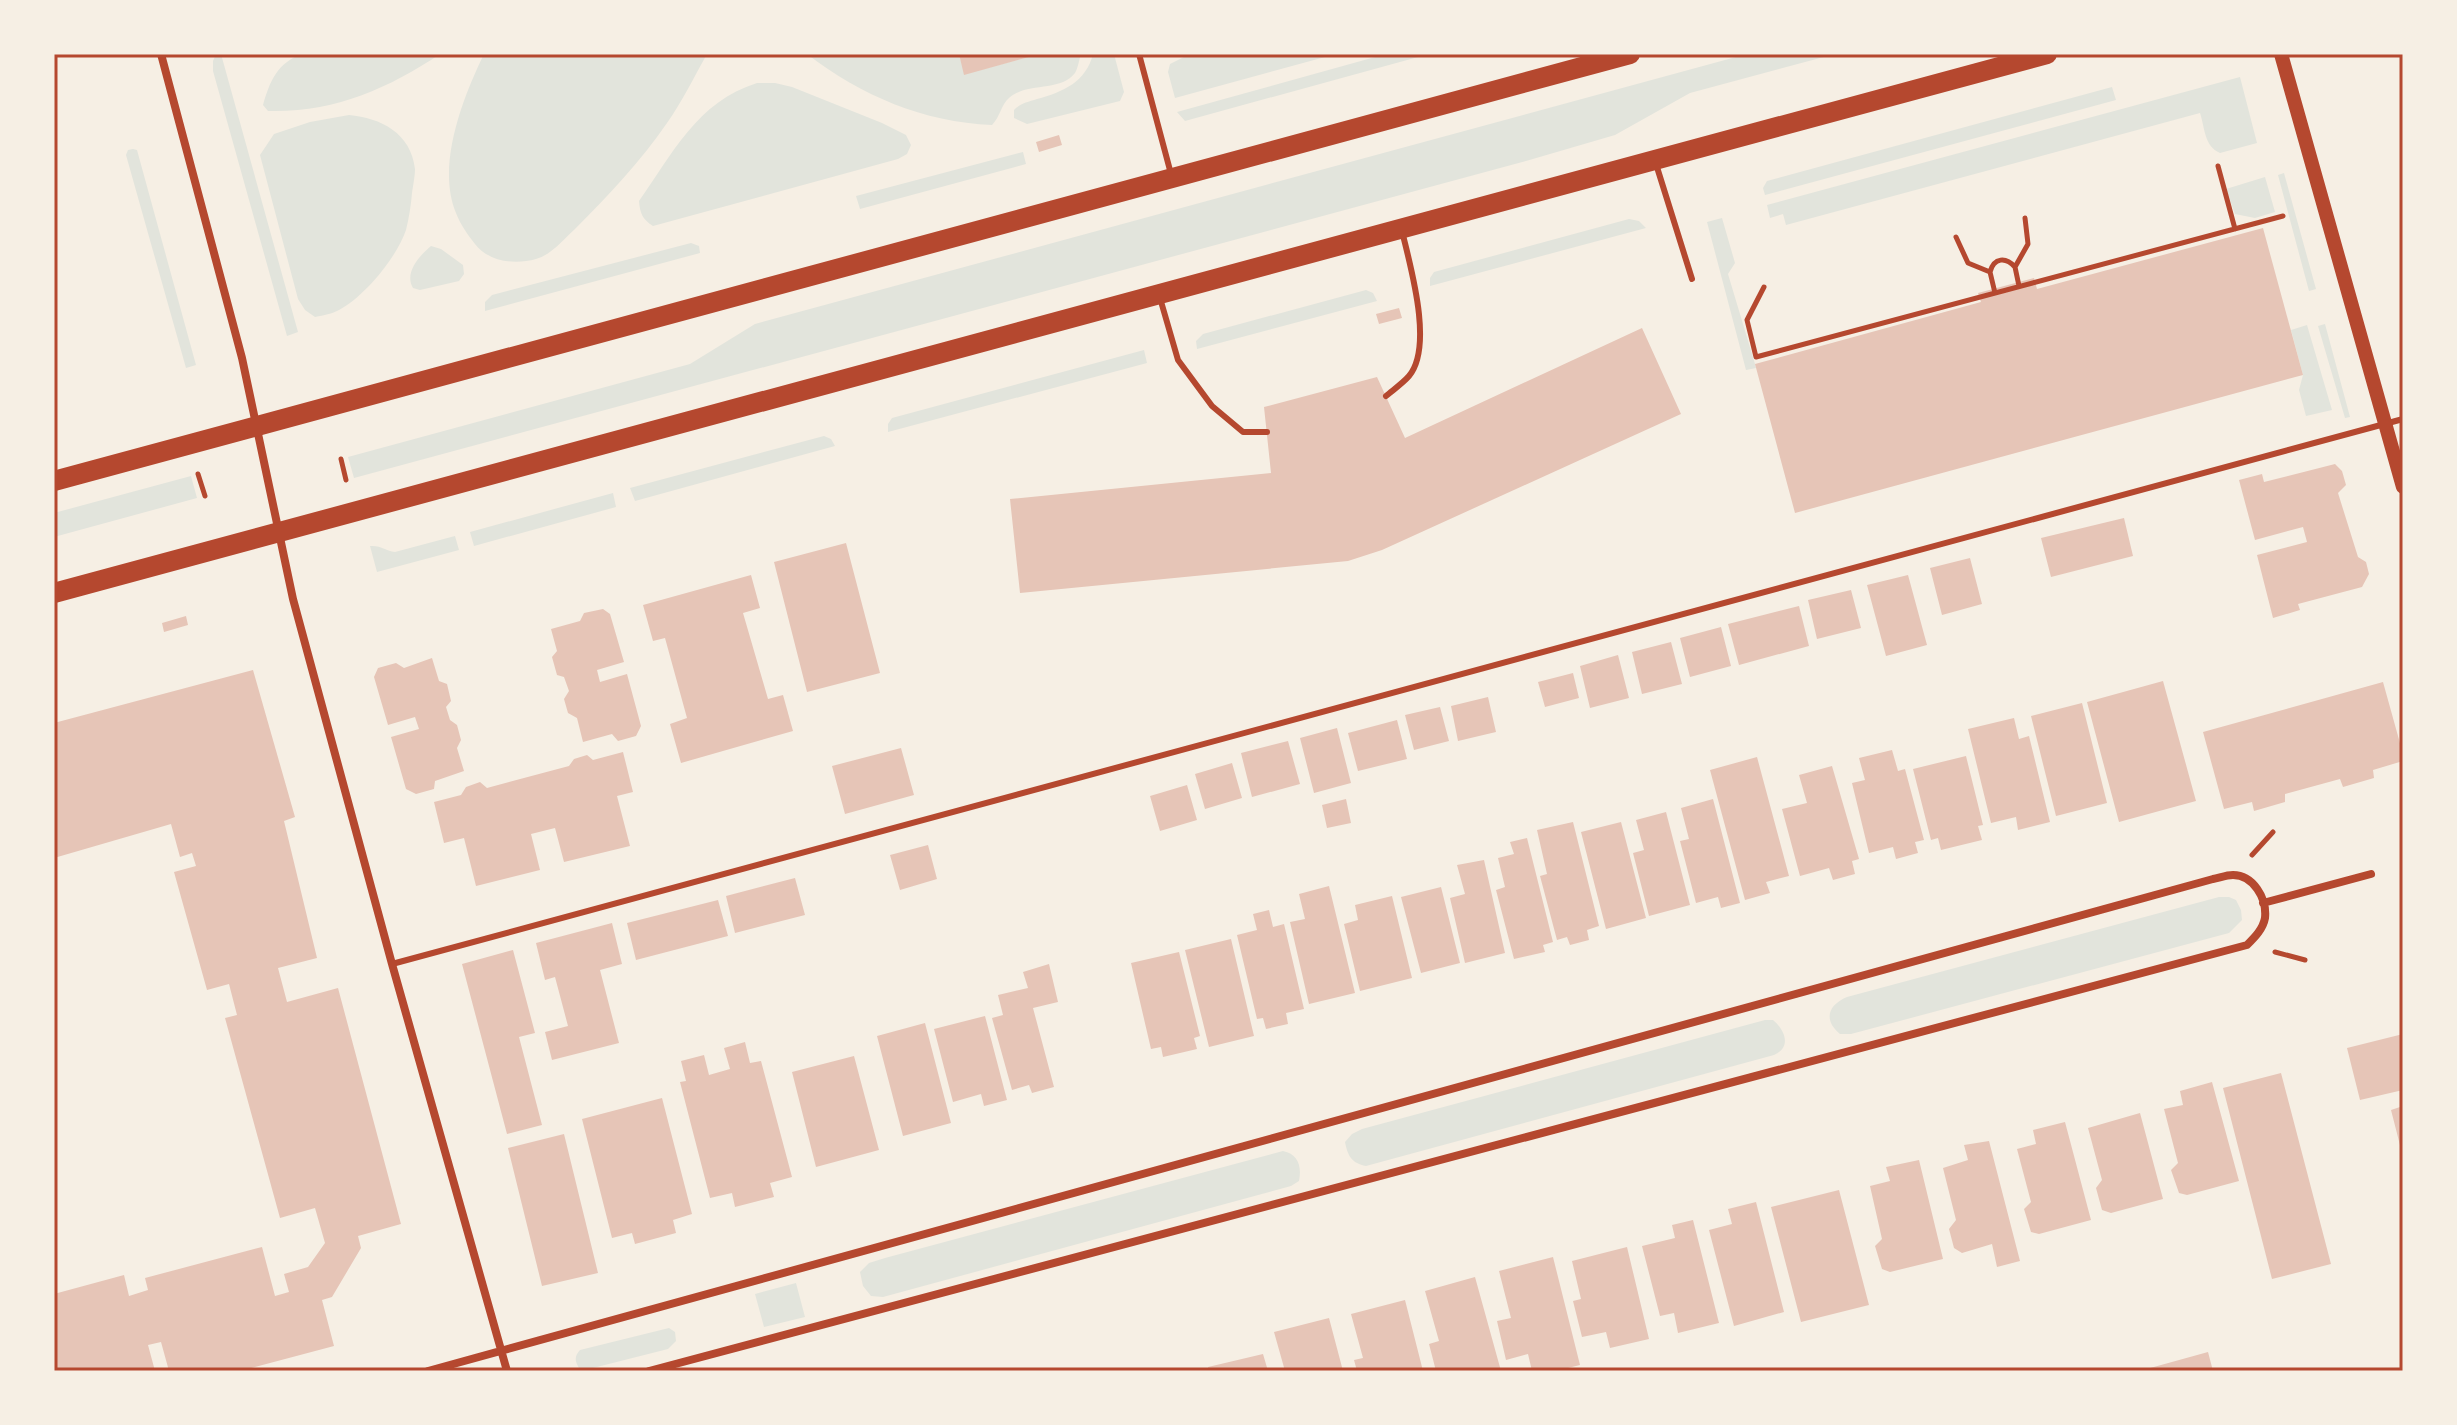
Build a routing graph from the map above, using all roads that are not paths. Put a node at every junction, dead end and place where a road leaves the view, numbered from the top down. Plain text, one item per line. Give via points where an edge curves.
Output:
1 (161, 54) edge
2 (1139, 54) edge
3 (1630, 54) edge
4 (2047, 54) edge
5 (2281, 54) edge
6 (1603, 57) edge
7 (1654, 160) junction
8 (1172, 177) junction
9 (1401, 228) junction
10 (1692, 279) dead end
11 (1159, 294) junction
12 (1386, 396) dead end
13 (2403, 419) edge
14 (258, 424) junction
15 (2385, 424) junction
16 (1267, 432) dead end
17 (54, 481) edge
18 (2403, 487) edge
19 (278, 532) junction
20 (54, 593) edge
21 (2371, 874) dead end
22 (2263, 903) junction
23 (392, 964) junction
24 (502, 1351) junction
25 (428, 1371) edge
26 (507, 1371) edge
27 (649, 1371) edge

1 - 14 street
2 - 8 lane
3 - 6 main road
4 - 7 main road
5 - 15 street
6 - 8 main road
7 - 9 main road
7 - 10 lane
8 - 14 main road
9 - 11 main road
9 - 12 lane via 1418,295 1420,351 1411,375
11 - 16 lane via 1178,360 1212,406 1243,432
11 - 19 main road
13 - 15 lane
14 - 17 main road
14 - 19 street
15 - 18 street
15 - 23 lane
19 - 20 main road
19 - 23 street
21 - 22 street
22 - 24 street via 2249,879 2213,879
22 - 27 street via 2260,933 2247,945
23 - 24 street
24 - 25 street
24 - 26 street

